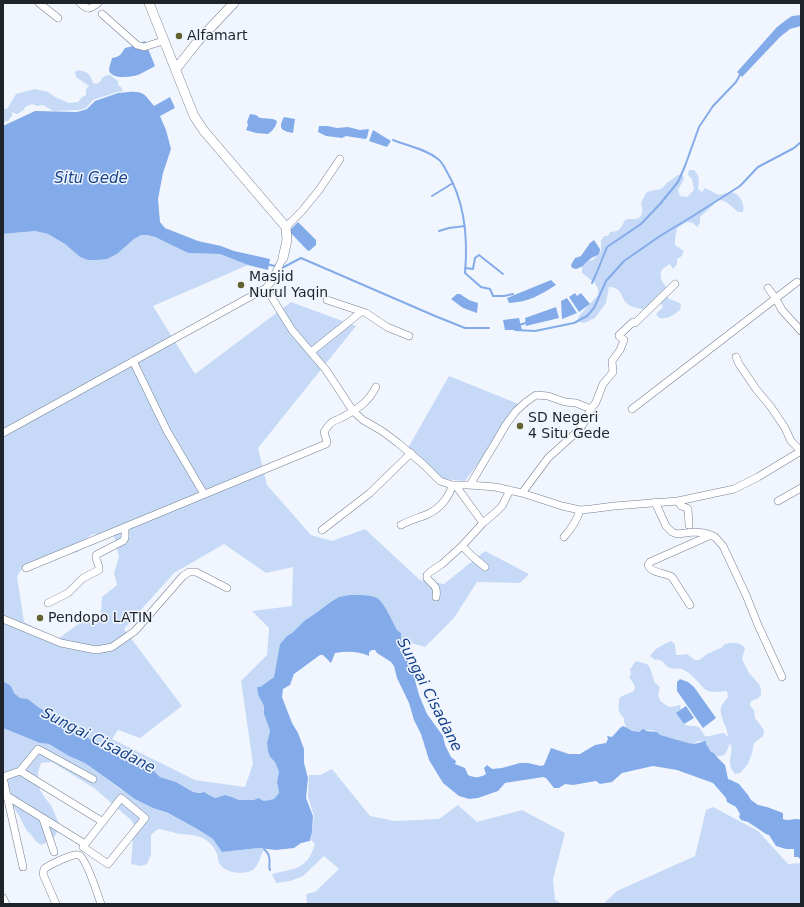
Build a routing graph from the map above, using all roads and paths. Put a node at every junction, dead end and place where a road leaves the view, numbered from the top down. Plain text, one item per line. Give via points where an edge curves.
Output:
1 (39, 3) edge
2 (80, 3) edge
3 (98, 3) edge
4 (149, 3) edge
5 (234, 3) edge
6 (102, 14) dead end
7 (58, 18) dead end
8 (163, 41) junction
9 (176, 69) junction
10 (340, 159) dead end
11 (286, 227) junction
12 (283, 258) joint
13 (797, 282) dead end
14 (675, 284) dead end
15 (266, 288) junction
16 (768, 288) dead end
17 (776, 299) junction
18 (327, 300) dead end
19 (361, 312) junction
20 (801, 331) edge
21 (410, 336) dead end
22 (311, 352) junction
23 (736, 357) dead end
24 (133, 361) junction
25 (376, 387) dead end
26 (591, 409) junction
27 (632, 409) dead end
28 (353, 411) junction
29 (3, 433) edge
30 (801, 451) edge
31 (411, 453) junction
32 (470, 485) junction
33 (454, 486) junction
34 (801, 488) edge
35 (510, 490) junction
36 (522, 493) junction
37 (204, 494) junction
38 (678, 501) junction
39 (778, 501) dead end
40 (655, 502) junction
41 (580, 510) junction
42 (483, 523) junction
43 (401, 525) dead end
44 (689, 525) dead end
45 (126, 527) junction
46 (322, 530) dead end
47 (677, 534) junction
48 (711, 535) junction
49 (564, 537) dead end
50 (462, 546) junction
51 (684, 547) junction
52 (485, 567) dead end
53 (26, 568) dead end
54 (227, 588) dead end
55 (436, 597) dead end
56 (48, 603) dead end
57 (690, 605) dead end
58 (3, 619) edge
59 (782, 677) dead end
60 (20, 771) junction
61 (3, 777) edge
62 (93, 780) dead end
63 (7, 796) junction
64 (43, 818) junction
65 (103, 822) junction
66 (85, 844) junction
67 (54, 852) dead end
68 (22, 867) dead end
69 (3, 898) edge
70 (6, 904) edge
71 (56, 904) edge
72 (101, 904) edge

1 - 7 street
2 - 3 street via 89,9
4 - 8 street
5 - 9 street
6 - 8 street via 137,45 144,46
8 - 9 street
9 - 11 street via 190,108 200,125
10 - 11 street via 319,190
11 - 12 street via 287,240
12 - 15 street
13 - 17 street
14 - 26 street via 619,335 624,340 612,361 613,372
15 - 22 street via 292,330
15 - 24 street
16 - 17 street
17 - 20 street via 782,310
17 - 27 street
18 - 19 street
19 - 21 street
19 - 22 street
22 - 28 street
23 - 30 street via 782,423 791,441
24 - 29 street
24 - 37 street via 168,431
25 - 28 street via 371,397
26 - 32 street via 576,403 536,395 516,410
26 - 36 street via 579,430 548,458
28 - 31 street
28 - 37 street via 330,423 324,432 326,444
30 - 38 street via 734,489
31 - 33 street via 440,481
31 - 46 street via 370,493
32 - 33 street
32 - 35 street
33 - 42 street
33 - 43 street via 432,512
34 - 39 street
35 - 36 street
35 - 42 street via 502,506
36 - 41 street
37 - 45 street
38 - 40 street
38 - 44 street via 680,506 688,509
40 - 41 street
40 - 47 street via 666,526
41 - 49 street via 574,526
42 - 50 street
45 - 53 street
45 - 56 street via 122,542 96,555 99,570 83,578 68,593
47 - 48 street via 699,532
47 - 51 street
48 - 51 street
48 - 59 street via 724,546
50 - 52 street
50 - 55 street via 428,575 427,578 437,591
51 - 57 street via 648,565 661,574 672,577
54 - 58 street via 196,572 189,572 135,631 112,647 96,650 61,643
60 - 61 street
60 - 62 street via 38,749
60 - 65 street
61 - 63 street
63 - 64 street
63 - 68 street
64 - 66 street
64 - 67 street
65 - 66 street
65 - 66 street via 121,798 145,818 108,864 83,847
69 - 70 street
71 - 72 street via 43,874 44,869 70,856 80,855

